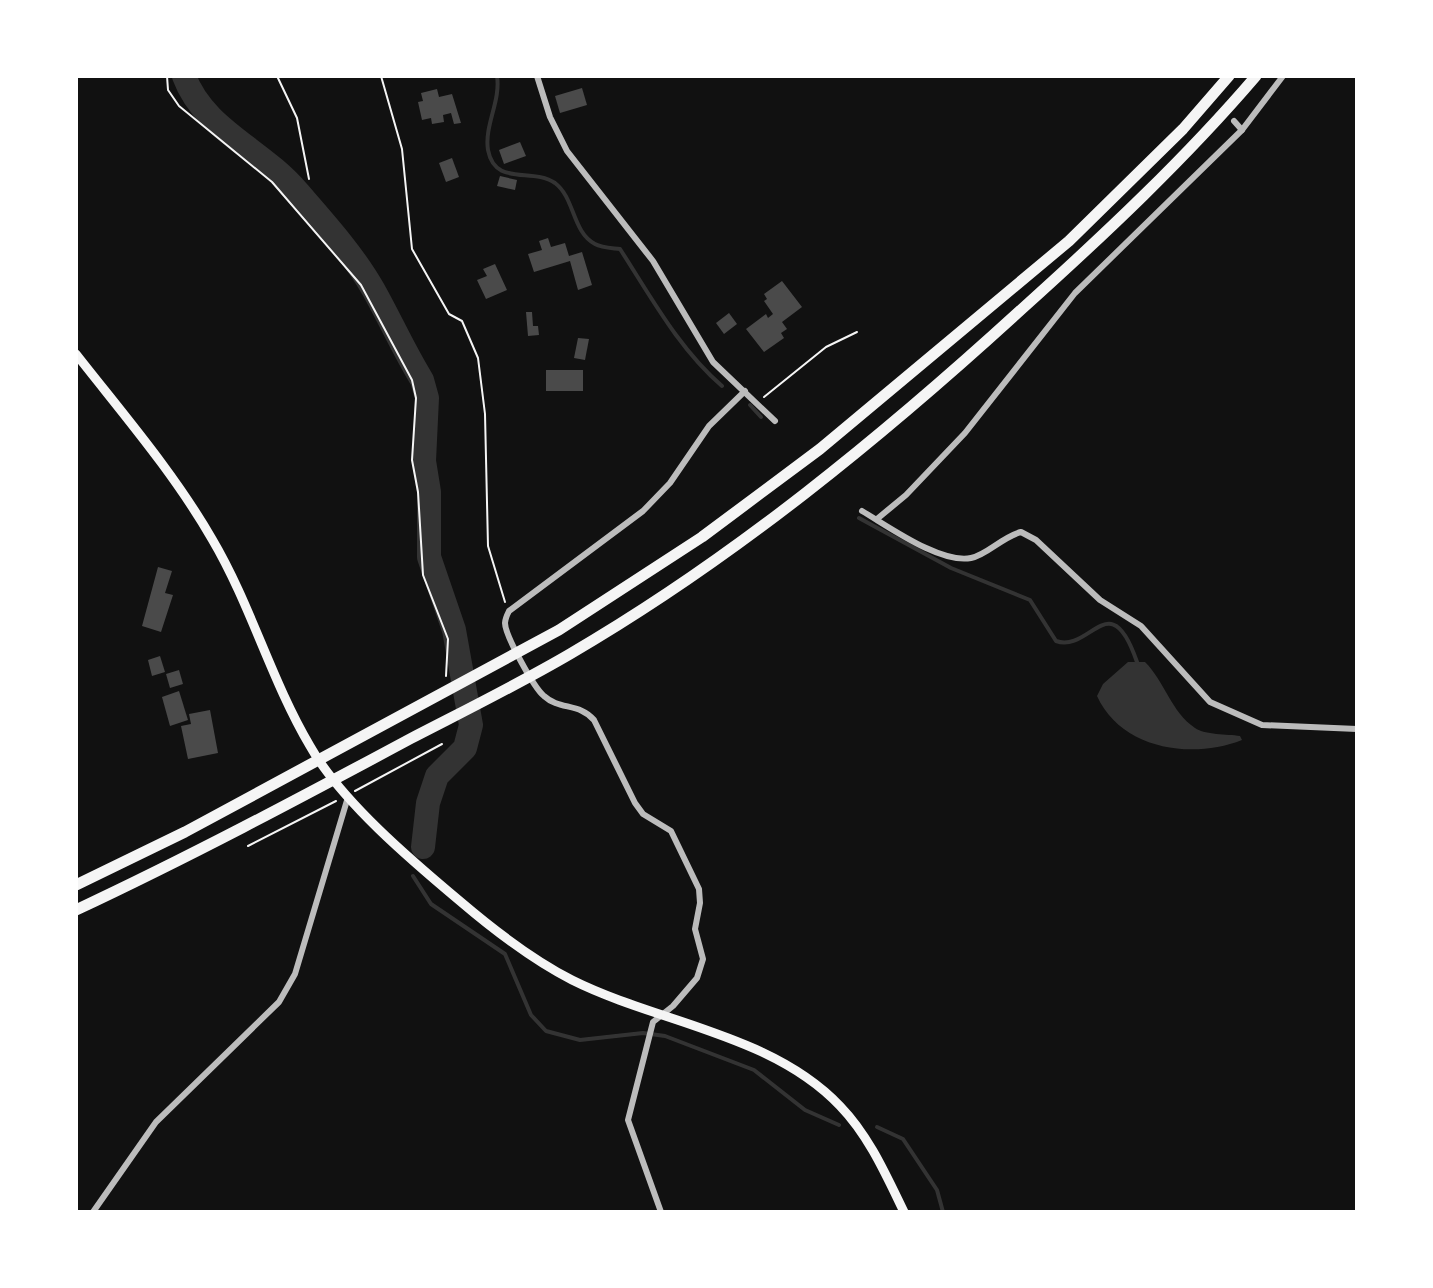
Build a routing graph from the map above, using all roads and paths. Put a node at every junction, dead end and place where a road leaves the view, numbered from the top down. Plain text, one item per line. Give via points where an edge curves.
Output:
1 (167, 76) edge
2 (277, 76) edge
3 (381, 76) edge
4 (537, 76) edge
5 (1229, 76) edge
6 (1256, 76) edge
7 (1283, 76) edge
8 (1234, 121) dead end
9 (1242, 130) junction
10 (309, 179) dead end
11 (857, 332) dead end
12 (76, 354) edge
13 (745, 391) junction
14 (757, 402) junction
15 (775, 421) dead end
16 (862, 511) dead end
17 (877, 519) junction
18 (509, 611) junction
19 (446, 679) dead end
20 (1357, 729) edge
21 (348, 797) junction
22 (76, 885) edge
23 (76, 910) edge
24 (660, 1015) junction
25 (93, 1212) edge
26 (661, 1212) edge
27 (904, 1212) edge

1 - 19 path via 168,90 179,106 272,182 361,285 412,380 412,460 423,575 448,639
2 - 10 path via 297,118
3 - 18 path via 402,149 412,249 449,314 462,321 478,358 485,414 488,546
4 - 13 street via 553,127 567,151 653,261 713,362
5 - 22 highway via 1069,241 820,449 702,537 559,630 185,832
6 - 23 highway via 1087,250 956,369 829,474 703,568 570,654 202,850
7 - 9 street
8 - 9 street
9 - 17 street via 1075,293 965,433
11 - 14 path via 826,347
12 - 21 main road via 193,507 242,595 288,708
13 - 14 street
13 - 18 street via 709,426 670,483 643,511
14 - 15 street
16 - 17 street
17 - 20 street via 953,559 974,558 1021,532 1100,600 1141,626 1210,702 1262,725
18 - 24 street via 509,638 543,695 586,710 635,803 671,831 699,889 695,929 703,959 697,978
21 - 24 main road via 506,939 574,981
21 - 25 street via 295,974 279,1002 156,1122
24 - 26 street via 651,1029 628,1120
24 - 27 main road via 805,1076 864,1135

